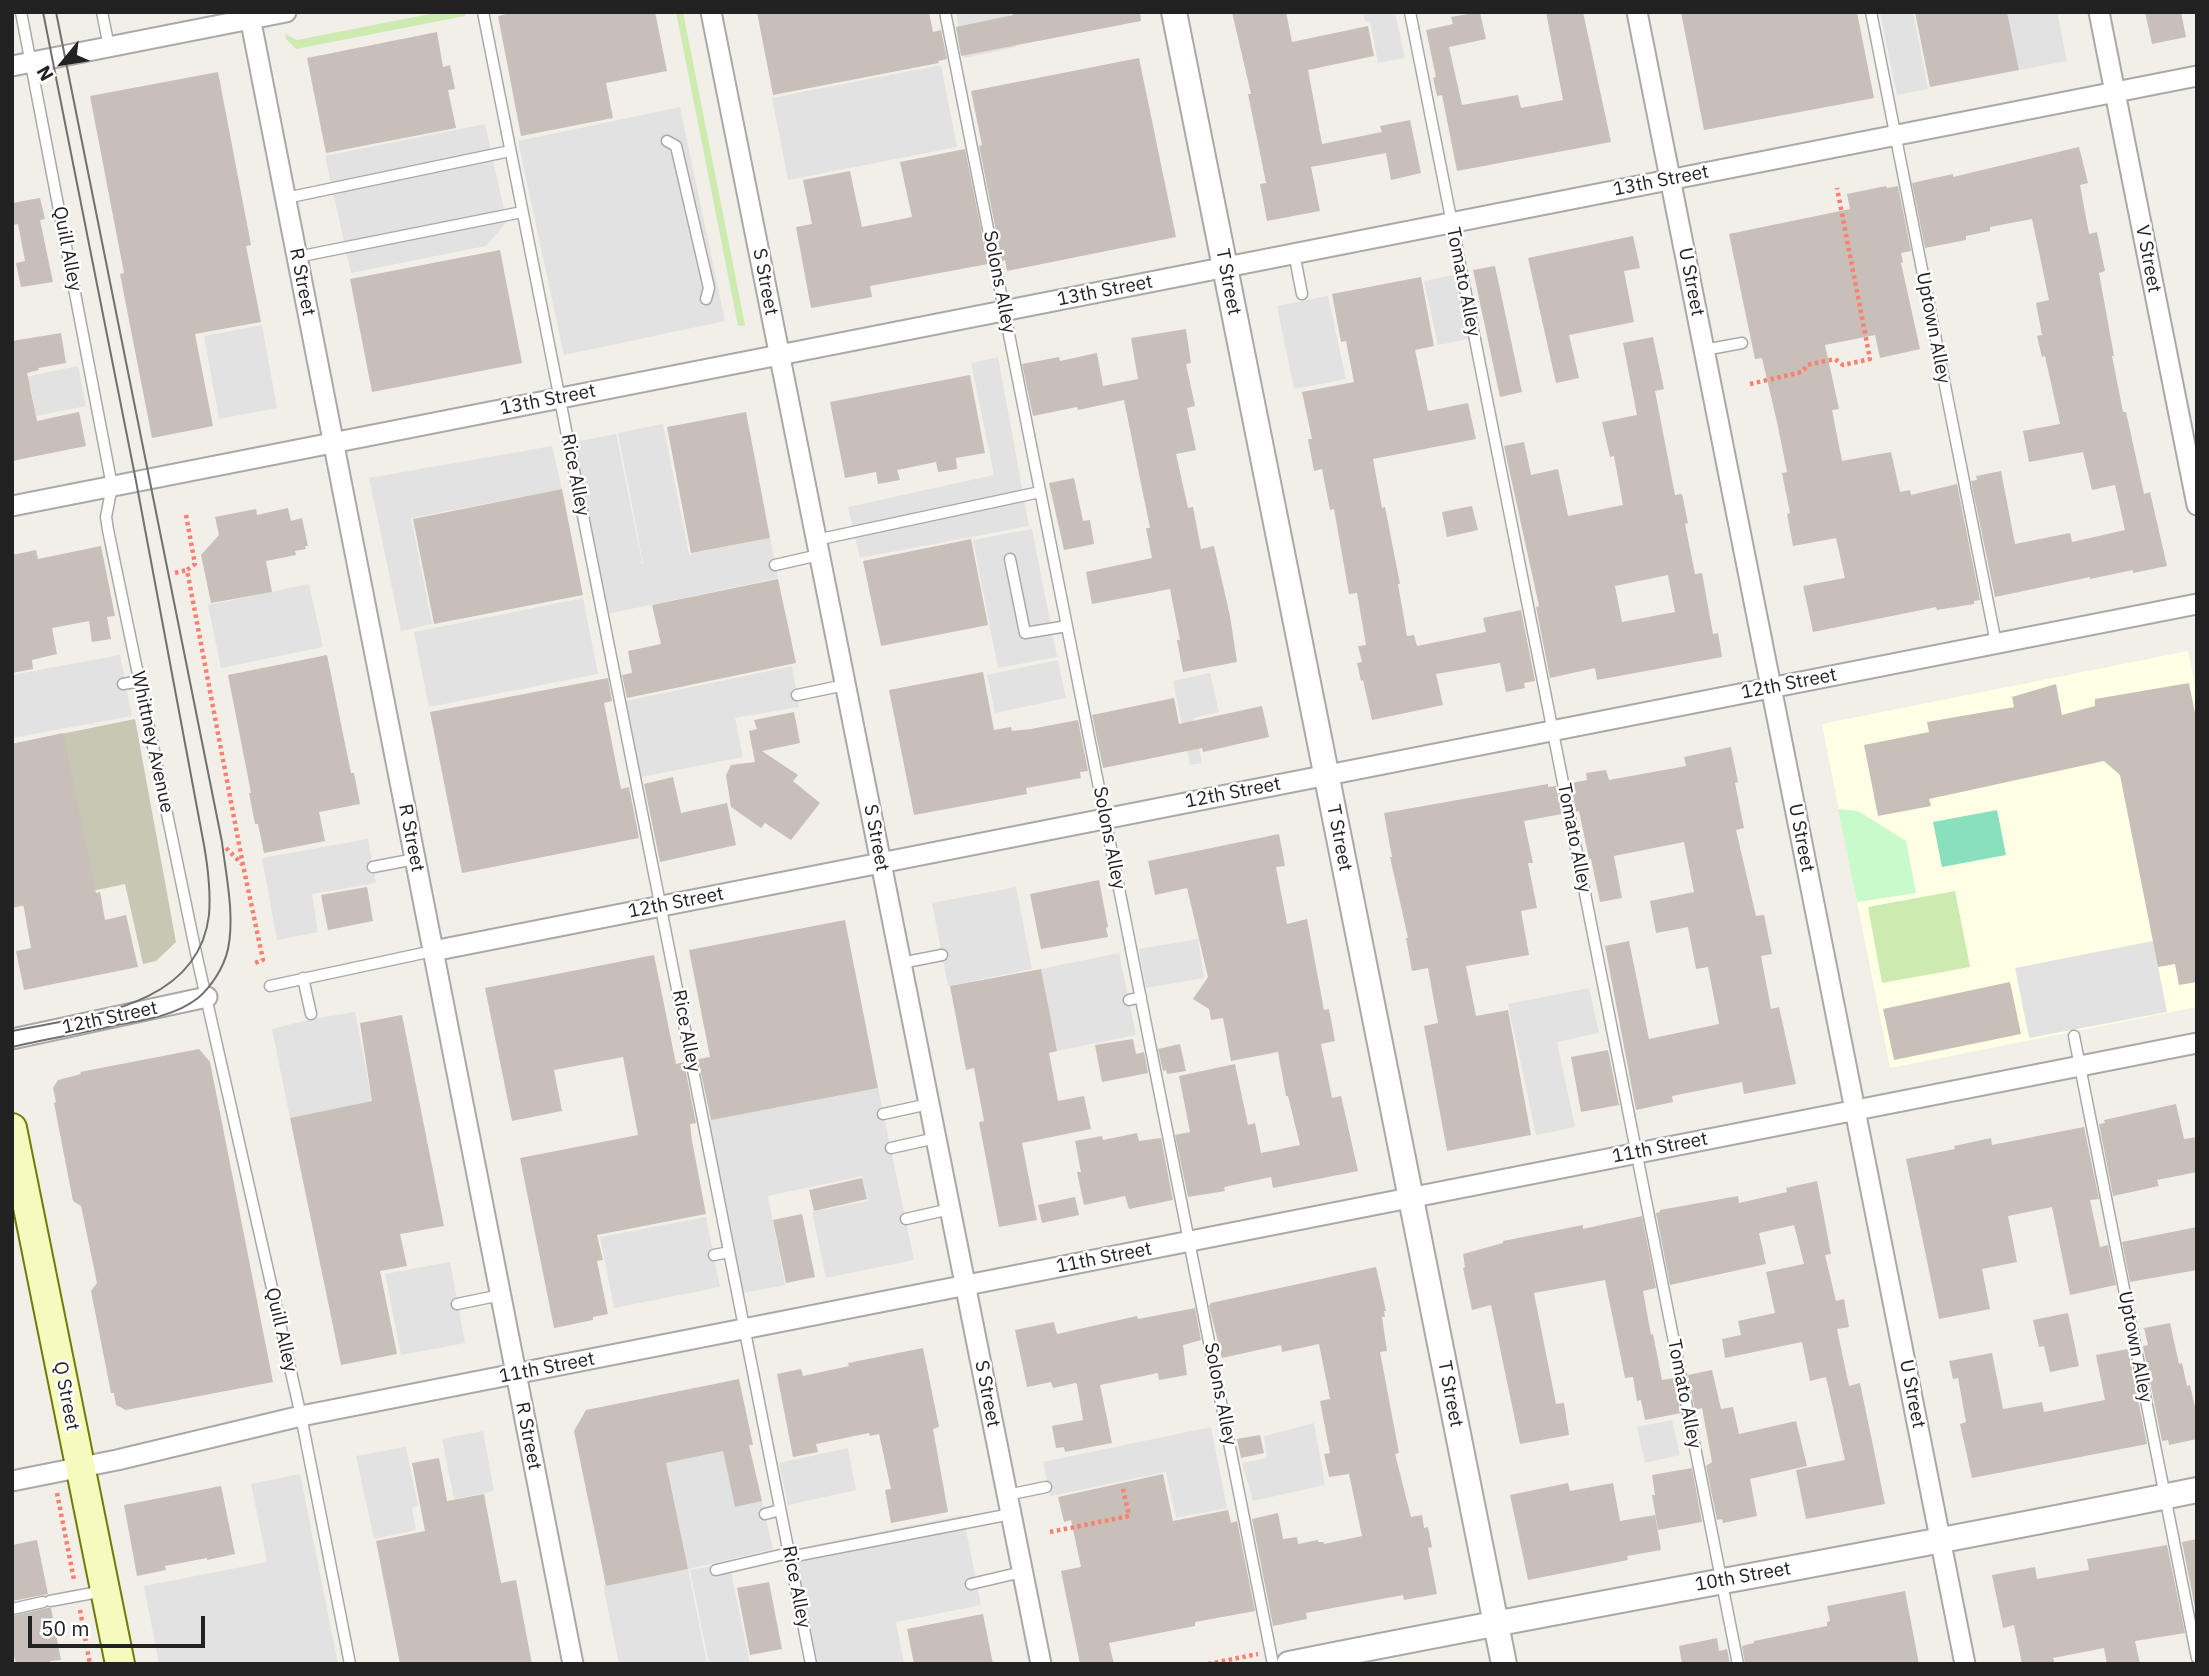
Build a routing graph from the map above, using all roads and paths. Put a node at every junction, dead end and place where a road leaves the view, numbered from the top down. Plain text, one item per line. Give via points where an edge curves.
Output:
1 (21, 12) edge
2 (102, 12) edge
3 (286, 12) edge
4 (483, 12) edge
5 (711, 12) edge
6 (945, 12) edge
7 (1174, 12) edge
8 (1410, 12) edge
9 (1637, 12) edge
10 (1871, 12) edge
11 (2099, 12) edge
12 (250, 16) edge
13 (108, 47) junction
14 (22, 64) edge
15 (2197, 76) edge
16 (2115, 92) junction
17 (1895, 135) junction
18 (667, 141) dead end
19 (510, 151) junction
20 (1670, 180) junction
21 (1837, 188) dead end
22 (286, 198) junction
23 (522, 212) junction
24 (1451, 222) junction
25 (1294, 253) junction
26 (297, 257) junction
27 (1225, 267) junction
28 (1302, 294) dead end
29 (706, 299) dead end
30 (1004, 310) junction
31 (1742, 342) dead end
32 (1704, 350) junction
33 (779, 355) junction
34 (1750, 384) dead end
35 (560, 398) junction
36 (334, 443) junction
37 (112, 486) junction
38 (1041, 492) junction
39 (2197, 505) edge
40 (12, 506) edge
41 (186, 514) dead end
42 (818, 548) junction
43 (1010, 559) dead end
44 (775, 565) dead end
45 (187, 570) junction
46 (175, 573) dead end
47 (2197, 604) edge
48 (1067, 626) junction
49 (1996, 643) junction
50 (140, 681) junction
51 (123, 684) dead end
52 (845, 685) junction
53 (1771, 688) junction
54 (797, 695) dead end
55 (1552, 731) junction
56 (1327, 775) junction
57 (1106, 819) junction
58 (226, 848) dead end
59 (415, 859) junction
60 (881, 863) junction
61 (243, 865) junction
62 (373, 867) dead end
63 (661, 906) junction
64 (433, 951) junction
65 (942, 955) dead end
66 (255, 963) dead end
67 (901, 963) junction
68 (303, 978) junction
69 (270, 986) dead end
70 (206, 997) junction
71 (1141, 997) junction
72 (1129, 1000) dead end
73 (311, 1014) dead end
74 (2074, 1036) dead end
75 (12, 1039) edge
76 (2197, 1042) edge
77 (2080, 1066) junction
78 (929, 1104) junction
79 (1855, 1110) junction
80 (883, 1114) dead end
81 (12, 1128) edge
82 (936, 1138) junction
83 (891, 1148) dead end
84 (1636, 1153) junction
85 (1411, 1197) junction
86 (950, 1209) junction
87 (906, 1219) dead end
88 (1190, 1241) junction
89 (729, 1252) junction
90 (714, 1255) dead end
91 (965, 1286) junction
92 (501, 1295) junction
93 (457, 1304) dead end
94 (744, 1329) junction
95 (517, 1374) junction
96 (301, 1416) junction
97 (80, 1468) junction
98 (12, 1481) edge
99 (1046, 1487) dead end
100 (1124, 1489) dead end
101 (2197, 1490) edge
102 (1007, 1494) junction
103 (2165, 1496) junction
104 (780, 1510) junction
105 (765, 1514) dead end
106 (1011, 1514) junction
107 (1050, 1532) dead end
108 (1941, 1541) junction
109 (790, 1555) junction
110 (716, 1570) dead end
111 (1022, 1572) junction
112 (1721, 1580) junction
113 (971, 1584) dead end
114 (105, 1591) junction
115 (12, 1609) edge
116 (1496, 1622) junction
117 (2197, 1658) edge
118 (120, 1664) edge
119 (350, 1664) edge
120 (573, 1664) edge
121 (811, 1664) edge
122 (1041, 1664) edge
123 (1273, 1664) edge
124 (1289, 1664) edge
125 (1504, 1664) edge
126 (1738, 1664) edge
127 (1965, 1664) edge

1 - 14 lane, Quill Alley
2 - 13 lane
3 - 12 street
4 - 19 lane, Rice Alley
5 - 33 street, S Street
6 - 30 lane, Solons Alley
7 - 27 street, T Street
8 - 24 lane, Tomato Alley
9 - 20 street, U Street
10 - 17 lane, Uptown Alley
11 - 16 street, V Street
12 - 13 street
12 - 22 street, R Street
13 - 14 street
14 - 37 lane, Quill Alley
15 - 16 street, 13th Street
16 - 17 street, 13th Street
16 - 39 street, V Street
17 - 20 street, 13th Street
17 - 49 lane, Uptown Alley
18 - 29 lane via 676,146 709,288
19 - 22 lane
19 - 23 lane, Rice Alley
20 - 24 street, 13th Street
20 - 32 street, U Street
21 - 34 path via 1870,359 1843,365 1835,359
22 - 26 street, R Street
23 - 26 lane
23 - 35 lane, Rice Alley
24 - 25 street, 13th Street
24 - 55 lane, Tomato Alley
25 - 27 street, 13th Street
25 - 28 lane
26 - 36 street, R Street
27 - 30 street, 13th Street
27 - 56 street, T Street
30 - 33 street, 13th Street
30 - 38 lane, Solons Alley
31 - 32 lane
32 - 53 street, U Street
33 - 35 street, 13th Street
33 - 42 street, S Street
35 - 36 street, 13th Street
35 - 63 lane, Rice Alley
36 - 37 street, 13th Street
36 - 59 street, R Street
37 - 40 street, 13th Street
37 - 50 lane, Whittney Avenue via 106,517
38 - 42 lane
38 - 48 lane, Solons Alley
41 - 45 path via 195,564
42 - 44 lane
42 - 52 street, S Street
43 - 48 lane via 1025,633
45 - 46 path
45 - 61 path
47 - 49 street, 12th Street
48 - 57 lane, Solons Alley
49 - 53 street, 12th Street
50 - 51 lane
50 - 70 lane, Whittney Avenue
52 - 54 lane
52 - 60 street, S Street
53 - 55 street, 12th Street
53 - 79 street, U Street
55 - 56 street, 12th Street
55 - 84 lane, Tomato Alley
56 - 57 street, 12th Street
56 - 85 street, T Street
57 - 60 street, 12th Street
57 - 71 lane, Solons Alley
58 - 61 path
59 - 62 lane
59 - 64 street, R Street
60 - 63 street, 12th Street
60 - 67 street, S Street
61 - 66 path via 263,960
63 - 64 street, 12th Street
63 - 89 lane, Rice Alley
64 - 68 lane, 12th Street
64 - 92 street, R Street
65 - 67 lane
67 - 78 street, S Street
68 - 69 lane, 12th Street
68 - 73 lane
70 - 75 street, 12th Street
70 - 96 lane, Quill Alley
71 - 72 lane
71 - 88 lane, Solons Alley
74 - 77 lane, Uptown Alley
76 - 77 street, 11th Street
77 - 79 street, 11th Street
77 - 103 lane, Uptown Alley
78 - 80 lane
78 - 82 street, S Street
79 - 84 street, 11th Street
79 - 108 street, U Street
81 - 97 main road, Q Street
82 - 83 lane
82 - 86 street, S Street
84 - 85 street, 11th Street
84 - 112 lane, Tomato Alley
85 - 88 street, 11th Street
85 - 116 street, T Street
86 - 87 lane
86 - 91 street, S Street
88 - 91 street, 11th Street
88 - 123 lane, Solons Alley
89 - 90 lane
89 - 94 lane, Rice Alley
91 - 94 street, 11th Street
91 - 102 street, S Street
92 - 93 lane
92 - 95 street, R Street
94 - 95 street, 11th Street
94 - 104 lane, Rice Alley
95 - 96 street, 11th Street
95 - 120 street, R Street
96 - 97 street, 11th Street
96 - 119 lane, Quill Alley
97 - 98 street, 11th Street
97 - 114 main road, Q Street
99 - 102 lane
100 - 107 path via 1129,1516
101 - 103 street, 10th Street
102 - 106 street, S Street
103 - 108 street, 10th Street
103 - 117 lane, Uptown Alley
104 - 105 lane
104 - 109 lane, Rice Alley
106 - 109 lane
106 - 111 street, S Street
108 - 112 street, 10th Street
108 - 127 street, U Street
109 - 110 lane
109 - 121 lane, Rice Alley
111 - 113 lane
111 - 122 street, S Street
112 - 116 street, 10th Street
112 - 126 lane, Tomato Alley
114 - 115 lane
114 - 118 main road, Q Street
116 - 124 street, 10th Street
116 - 125 street, T Street

